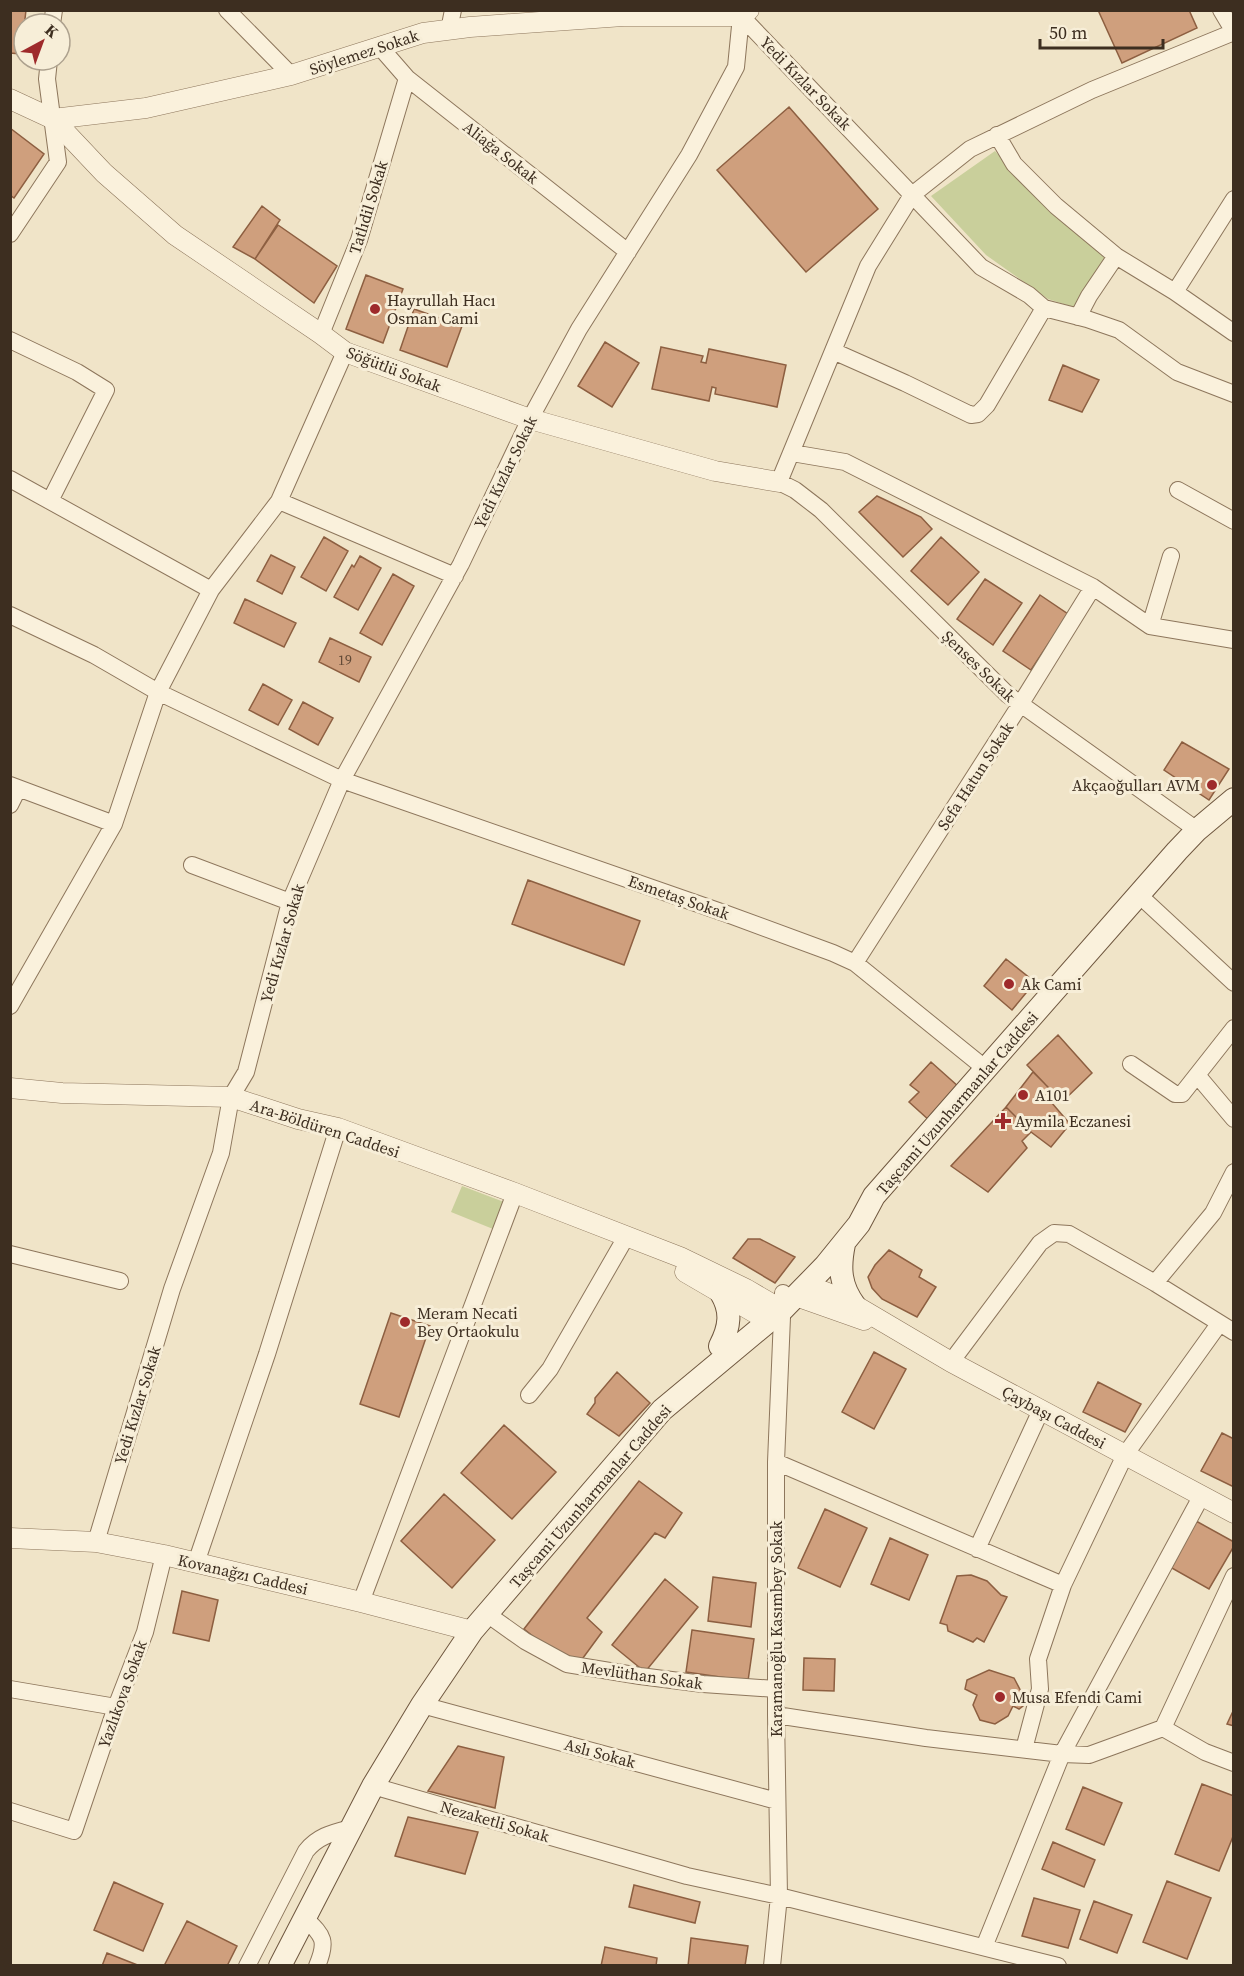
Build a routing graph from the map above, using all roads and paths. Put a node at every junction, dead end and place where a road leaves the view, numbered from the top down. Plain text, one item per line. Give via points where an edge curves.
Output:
1 (227, 10) edge
2 (1221, 10) edge
3 (705, 13) edge
4 (745, 13) edge
5 (451, 20) edge
6 (1233, 32) edge
7 (380, 46) junction
8 (48, 72) edge
9 (291, 75) junction
10 (406, 78) junction
11 (10, 99) edge
12 (53, 119) junction
13 (998, 135) junction
14 (912, 195) junction
15 (1233, 199) edge
16 (10, 234) edge
17 (628, 252) junction
18 (1116, 256) junction
19 (1174, 292) junction
20 (1044, 308) junction
21 (1078, 317) junction
22 (1233, 333) edge
23 (321, 334) junction
24 (10, 340) edge
25 (833, 351) junction
26 (345, 352) junction
27 (1233, 394) edge
28 (530, 419) junction
29 (792, 453) junction
30 (10, 479) edge
31 (779, 482) junction
32 (1178, 490) dead end
33 (50, 501) junction
34 (279, 501) junction
35 (1233, 521) edge
36 (1171, 556) dead end
37 (455, 576) junction
38 (1093, 587) junction
39 (211, 590) junction
40 (10, 615) edge
41 (1150, 626) junction
42 (1233, 640) edge
43 (158, 692) junction
44 (1020, 705) junction
45 (342, 780) junction
46 (14, 787) edge
47 (1230, 799) edge
48 (10, 805) edge
49 (114, 824) junction
50 (1197, 830) junction
51 (192, 865) dead end
52 (1139, 895) junction
53 (290, 902) junction
54 (855, 963) junction
55 (1233, 983) edge
56 (10, 1006) edge
57 (1233, 1028) edge
58 (1131, 1064) dead end
59 (986, 1069) junction
60 (1197, 1075) junction
61 (10, 1088) edge
62 (231, 1098) junction
63 (1233, 1119) edge
64 (338, 1128) junction
65 (1233, 1172) edge
66 (515, 1193) junction
67 (874, 1196) junction
68 (626, 1237) junction
69 (844, 1244) junction
70 (10, 1254) edge
71 (120, 1281) dead end
72 (1155, 1283) junction
73 (721, 1293) junction
74 (781, 1303) junction
75 (855, 1306) junction
76 (875, 1319) junction
77 (1226, 1328) edge
78 (720, 1346) junction
79 (951, 1362) junction
80 (529, 1395) dead end
81 (662, 1410) junction
82 (1041, 1410) junction
83 (1125, 1455) junction
84 (776, 1462) junction
85 (1202, 1495) junction
86 (1233, 1512) edge
87 (10, 1538) edge
88 (96, 1542) junction
89 (977, 1549) junction
90 (164, 1555) junction
91 (196, 1563) junction
92 (1233, 1576) edge
93 (1062, 1585) junction
94 (361, 1602) junction
95 (480, 1623) junction
96 (10, 1689) edge
97 (776, 1689) junction
98 (422, 1705) junction
99 (117, 1707) junction
100 (776, 1715) junction
101 (1163, 1728) junction
102 (1024, 1749) junction
103 (1062, 1754) junction
104 (1233, 1763) edge
105 (373, 1786) junction
106 (777, 1802) junction
107 (10, 1811) edge
108 (351, 1828) junction
109 (779, 1896) junction
110 (305, 1918) junction
111 (984, 1947) junction
112 (247, 1965) edge
113 (280, 1965) edge
114 (317, 1965) edge
115 (772, 1965) edge
116 (1050, 1965) edge

1 - 9 street
2 - 6 street
3 - 4 street, Söylemez Sokak
3 - 5 street, Söylemez Sokak
4 - 14 street, Yedi Kızlar Sokak
4 - 17 street, Yedi Kızlar Sokak via 736,67 689,155
5 - 7 street, Söylemez Sokak
6 - 13 street via 1092,90
7 - 9 street, Söylemez Sokak
7 - 10 street, Aliağa Sokak
8 - 12 street
9 - 12 street, Söylemez Sokak via 146,108
10 - 17 street, Aliağa Sokak
10 - 23 street, Tatlıdil Sokak via 359,240
11 - 12 street, Söğütlü Sokak
12 - 16 street via 58,162
12 - 23 street, Söğütlü Sokak via 104,172 175,235
13 - 14 street via 970,149
13 - 18 street via 1014,164 1056,206
14 - 20 street, Yedi Kızlar Sokak via 981,267
14 - 25 street via 868,266
15 - 19 street
17 - 28 street, Yedi Kızlar Sokak via 579,329
18 - 19 street
18 - 21 street
19 - 22 street
20 - 21 street, Yedi Kızlar Sokak
20 - 25 street via 978,414 971,415
21 - 27 street, Yedi Kızlar Sokak via 1119,330 1177,372
23 - 26 street, Söğütlü Sokak
24 - 33 street via 106,390
25 - 29 street
26 - 28 street, Söğütlü Sokak
26 - 34 street
28 - 31 street, Söğütlü Sokak via 715,471
28 - 37 street, Yedi Kızlar Sokak
29 - 31 street
29 - 38 street via 845,462
30 - 33 street
31 - 44 street, Şenses Sokak via 821,510
32 - 35 street
33 - 39 street
34 - 37 street
34 - 39 street
36 - 41 street
37 - 45 street, Yedi Kızlar Sokak
38 - 41 street
38 - 44 street, Sefa Hatun Sokak
39 - 43 street
40 - 43 street, Esmetaş Sokak
41 - 42 street
43 - 45 street, Esmetaş Sokak
43 - 49 street
44 - 50 street, Şenses Sokak
44 - 54 street, Sefa Hatun Sokak
45 - 53 street, Yedi Kızlar Sokak
45 - 54 street, Esmetaş Sokak via 759,925
46 - 48 street
46 - 49 street
47 - 50 main road, Taşcami Uzunharmanlar Caddesi
49 - 56 street
50 - 52 main road, Taşcami Uzunharmanlar Caddesi
51 - 53 street
52 - 55 street
52 - 59 main road, Taşcami Uzunharmanlar Caddesi
53 - 62 street, Yedi Kızlar Sokak via 246,1072
54 - 59 street, Esmetaş Sokak
57 - 60 street
58 - 60 street via 1175,1094 1182,1094
59 - 67 main road, Taşcami Uzunharmanlar Caddesi
60 - 63 street
61 - 62 street, Ara-Böldüren Caddesi
62 - 64 street, Ara-Böldüren Caddesi
62 - 88 street, Yedi Kızlar Sokak via 221,1153 172,1289
64 - 66 street, Ara-Böldüren Caddesi
64 - 91 street
65 - 72 street via 1213,1213
66 - 68 street, Ara-Böldüren Caddesi
66 - 94 street
67 - 69 main road, Taşcami Uzunharmanlar Caddesi
67 - 74 main road via 855,1211
68 - 73 street, Ara-Böldüren Caddesi
68 - 74 street, Ara-Böldüren Caddesi
68 - 80 street via 550,1369
69 - 74 main road, Taşcami Uzunharmanlar Caddesi
69 - 75 main road via 842,1278 847,1296
70 - 71 street
72 - 77 street
72 - 79 street via 1069,1234 1054,1233 1040,1243
73 - 74 street, Ara-Böldüren Caddesi
73 - 78 main road via 729,1318
74 - 75 street, Çaybaşı Caddesi via 835,1295
74 - 76 street, Çaybaşı Caddesi
74 - 78 main road
74 - 81 main road, Taşcami Uzunharmanlar Caddesi
74 - 84 street, Karamanoğlu Kasımbey Sokak
75 - 76 street, Çaybaşı Caddesi
76 - 79 street, Çaybaşı Caddesi
77 - 83 street
78 - 81 main road via 682,1380
79 - 82 street, Çaybaşı Caddesi
81 - 95 main road, Taşcami Uzunharmanlar Caddesi
82 - 83 street, Çaybaşı Caddesi
82 - 89 street
83 - 85 street, Çaybaşı Caddesi
83 - 93 street
84 - 89 street
84 - 97 street, Karamanoğlu Kasımbey Sokak
85 - 86 street, Çaybaşı Caddesi
85 - 103 street
87 - 88 street, Kovanağzı Caddesi
88 - 90 street, Kovanağzı Caddesi
89 - 93 street
90 - 91 street, Kovanağzı Caddesi
90 - 99 street, Yazlıkova Sokak via 145,1632
91 - 94 street, Kovanağzı Caddesi
92 - 101 street
93 - 102 street via 1038,1659 1040,1689
94 - 95 street, Kovanağzı Caddesi
95 - 97 street, Mevlüthan Sokak via 567,1664 703,1684
95 - 98 main road, Taşcami Uzunharmanlar Caddesi
96 - 99 street
97 - 100 street, Karamanoğlu Kasımbey Sokak
98 - 105 main road, Taşcami Uzunharmanlar Caddesi
98 - 106 street, Aslı Sokak
99 - 107 street, Yazlıkova Sokak via 75,1831
100 - 102 street
100 - 106 street, Karamanoğlu Kasımbey Sokak
101 - 103 street via 1089,1755
101 - 104 street
102 - 103 street
103 - 111 street
105 - 108 main road, Taşcami Uzunharmanlar Caddesi
105 - 109 street, Nezaketli Sokak via 687,1876
106 - 109 street, Karamanoğlu Kasımbey Sokak
108 - 110 main road, Taşcami Uzunharmanlar Caddesi
108 - 112 street via 324,1835 306,1851
109 - 111 street, Nezaketli Sokak
109 - 115 street, Karamanoğlu Kasımbey Sokak
110 - 113 main road, Taşcami Uzunharmanlar Caddesi
110 - 114 street via 323,1940
111 - 116 street, Nezaketli Sokak

